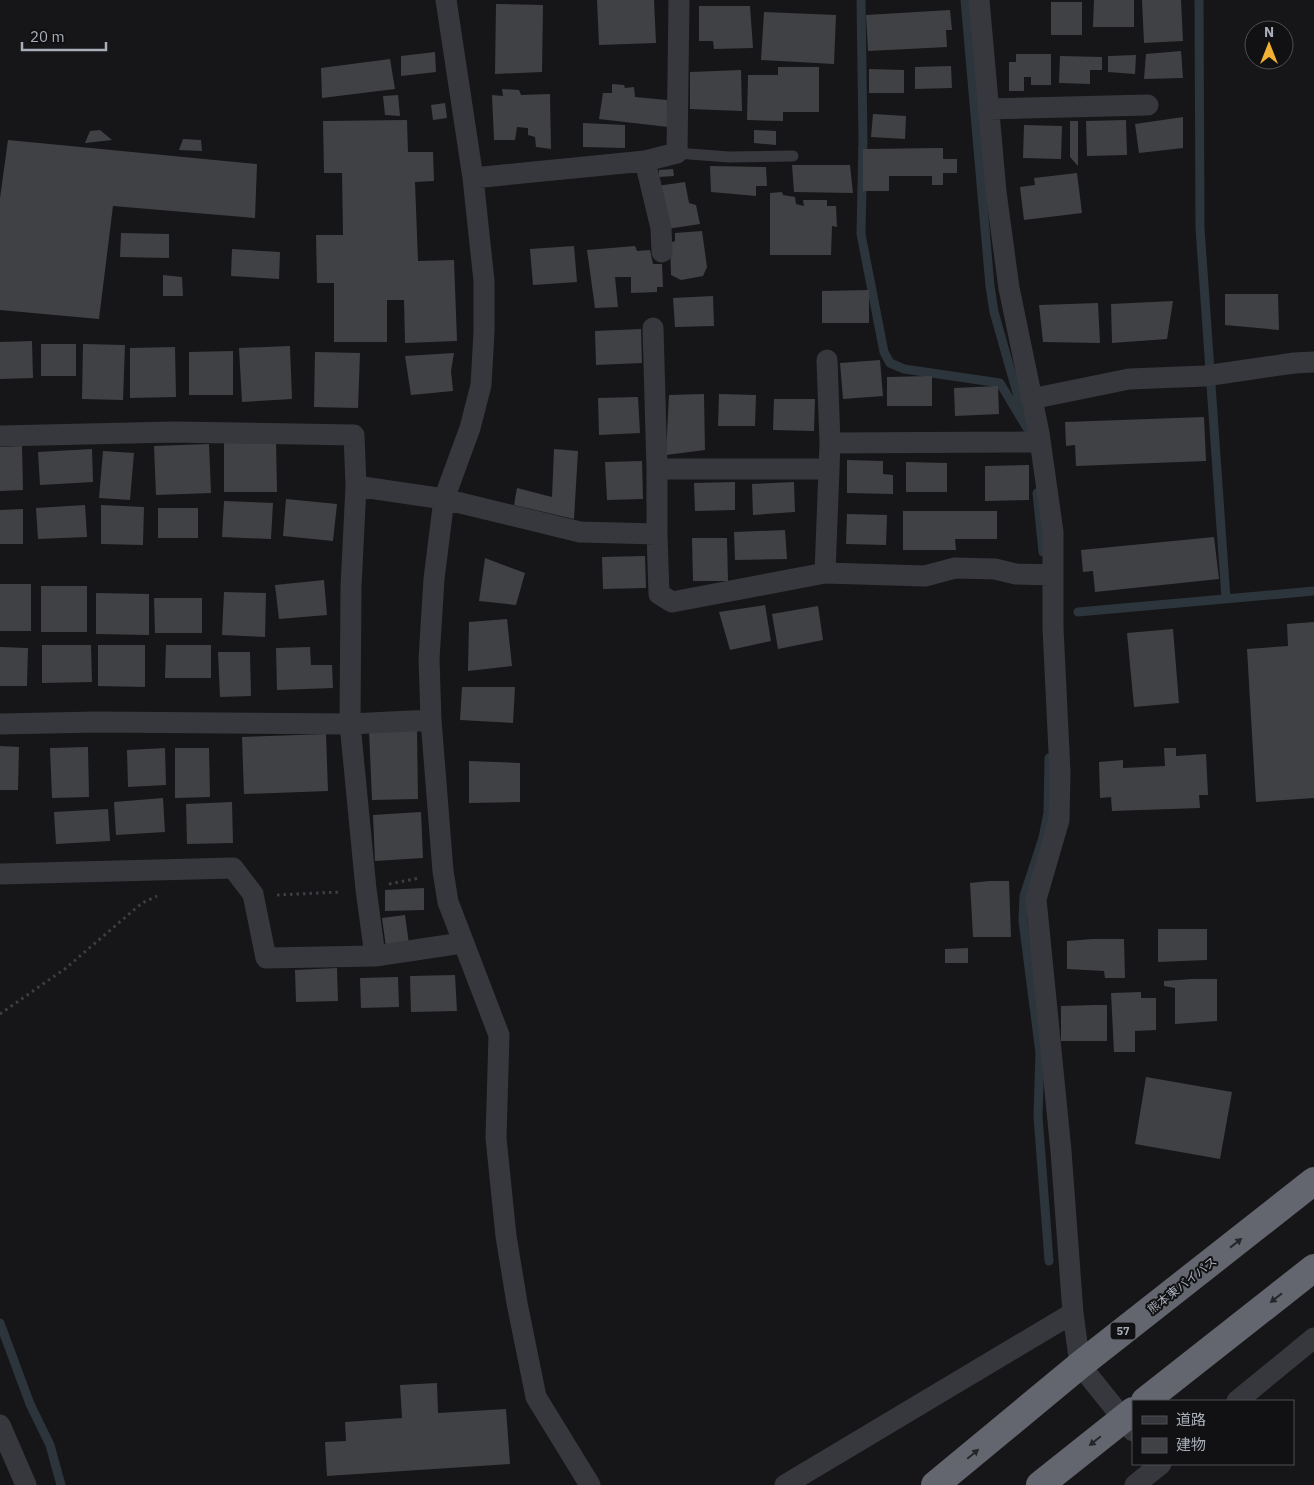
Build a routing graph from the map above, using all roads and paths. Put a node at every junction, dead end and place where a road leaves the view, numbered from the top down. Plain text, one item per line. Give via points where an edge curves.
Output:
1 (446, 0) edge
2 (679, 0) edge
3 (979, 0) edge
4 (1148, 105) dead end
5 (988, 109) junction
6 (677, 153) junction
7 (793, 156) dead end
8 (645, 161) junction
9 (473, 178) junction
10 (662, 252) dead end
11 (653, 328) dead end
12 (827, 360) dead end
13 (1314, 362) edge
14 (1031, 399) junction
15 (0, 436) edge
16 (1040, 442) junction
17 (830, 443) junction
18 (657, 469) junction
19 (829, 469) junction
20 (356, 486) junction
21 (444, 500) junction
22 (657, 534) junction
23 (825, 573) junction
24 (1053, 575) junction
25 (431, 720) junction
26 (0, 724) edge
27 (350, 724) junction
28 (443, 872) junction
29 (0, 874) edge
30 (366, 889) junction
31 (166, 892) dead end
32 (253, 894) junction
33 (462, 943) junction
34 (375, 956) junction
35 (0, 1014) edge
36 (1314, 1181) edge
37 (1314, 1268) edge
38 (1073, 1313) junction
39 (1314, 1338) edge
40 (1080, 1365) junction
41 (1146, 1400) edge
42 (1238, 1400) edge
43 (1129, 1420) edge
44 (0, 1425) edge
45 (1159, 1465) edge
46 (26, 1485) edge
47 (590, 1485) edge
48 (785, 1485) edge
49 (935, 1485) edge
50 (1040, 1485) edge
51 (1135, 1485) edge

1 - 9 street
2 - 6 street
3 - 5 street
4 - 5 street
5 - 14 street via 1008,288
6 - 7 lane via 729,157
6 - 8 street
8 - 9 street
8 - 10 street via 661,228
9 - 21 street via 484,281 481,385 470,428
11 - 18 street
12 - 17 street
13 - 14 street via 1205,376 1129,378
14 - 16 street
15 - 20 street via 173,432 354,435
16 - 17 street
16 - 24 street via 1053,532
17 - 19 street
18 - 19 street
18 - 22 street
19 - 23 street
20 - 21 street
20 - 27 street
21 - 22 street via 580,532
21 - 25 street via 434,579 429,659
22 - 23 street via 659,594 672,602
23 - 24 street via 925,576 955,568
24 - 38 street via 1059,820 1036,899
25 - 27 street
25 - 28 street
26 - 27 street
27 - 30 street
28 - 30 path
28 - 33 street via 448,902
29 - 32 street via 233,868
30 - 32 path via 315,894
30 - 34 street
31 - 35 path via 142,903 66,968
32 - 34 street via 266,958
33 - 34 street
33 - 47 street via 499,1035 497,1148 506,1236 536,1397
40 -> 36 highway, 熊本東バイパス / 57
37 -> 41 highway
38 - 40 street
38 - 48 street
39 - 42 street
40 - 43 street
49 -> 40 highway, 熊本東バイパス / 57
43 -> 50 highway
44 - 46 street
45 - 51 street

